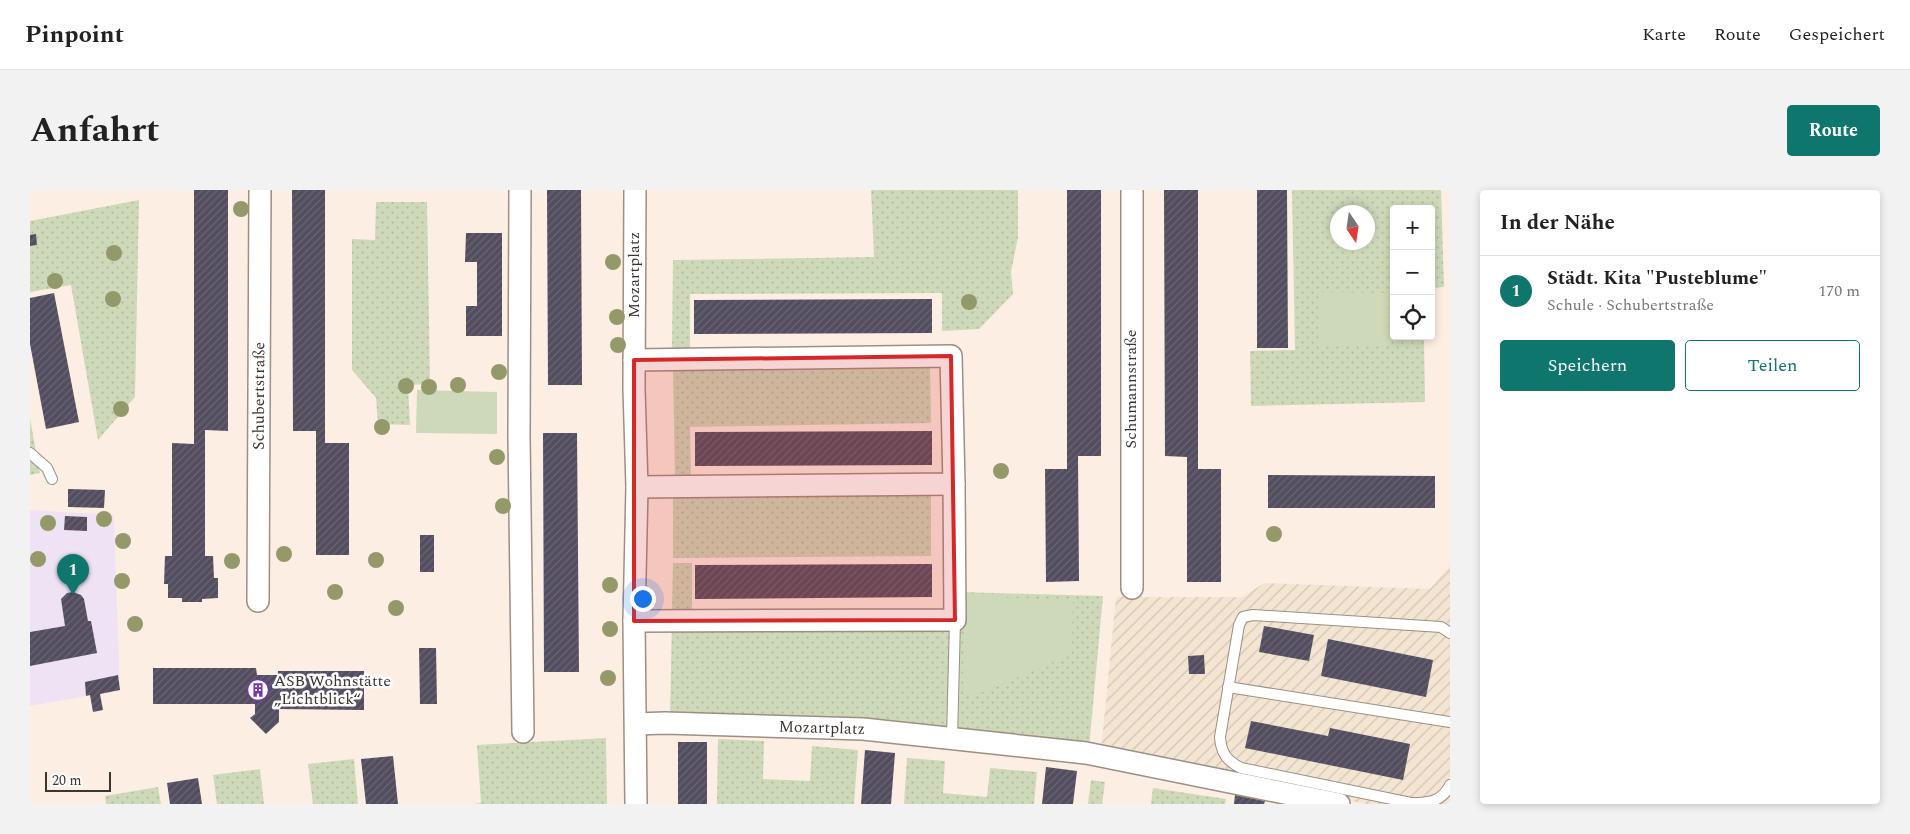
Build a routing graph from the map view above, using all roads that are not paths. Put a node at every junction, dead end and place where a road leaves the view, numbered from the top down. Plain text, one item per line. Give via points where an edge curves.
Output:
1 (260, 190) edge
2 (520, 190) edge
3 (635, 190) edge
4 (1132, 190) edge
5 (634, 360) junction
6 (30, 453) edge
7 (52, 479) dead end
8 (954, 484) junction
9 (637, 487) junction
10 (1132, 588) dead end
11 (258, 601) dead end
12 (956, 620) junction
13 (634, 621) junction
14 (1450, 634) edge
15 (1228, 687) junction
16 (1450, 722) edge
17 (636, 724) junction
18 (523, 732) dead end
19 (952, 738) junction
20 (1450, 785) edge
21 (636, 804) edge
22 (1339, 804) edge

1 - 11 street, Schubertstraße
2 - 18 street
3 - 5 street, Mozartplatz
4 - 10 street, Schumannstraße
5 - 8 street via 951,356
5 - 9 street, Mozartplatz
6 - 7 lane via 47,468
8 - 9 street
8 - 12 street
9 - 13 street, Mozartplatz
12 - 13 street
12 - 19 lane
13 - 17 street, Mozartplatz
14 - 15 lane via 1441,627 1253,615 1243,617
15 - 16 lane
15 - 20 lane via 1220,744 1226,758 1241,768 1411,803 1434,802 1444,797
17 - 19 street, Mozartplatz via 863,729
17 - 21 street
19 - 22 street, Mozartplatz via 1109,756

